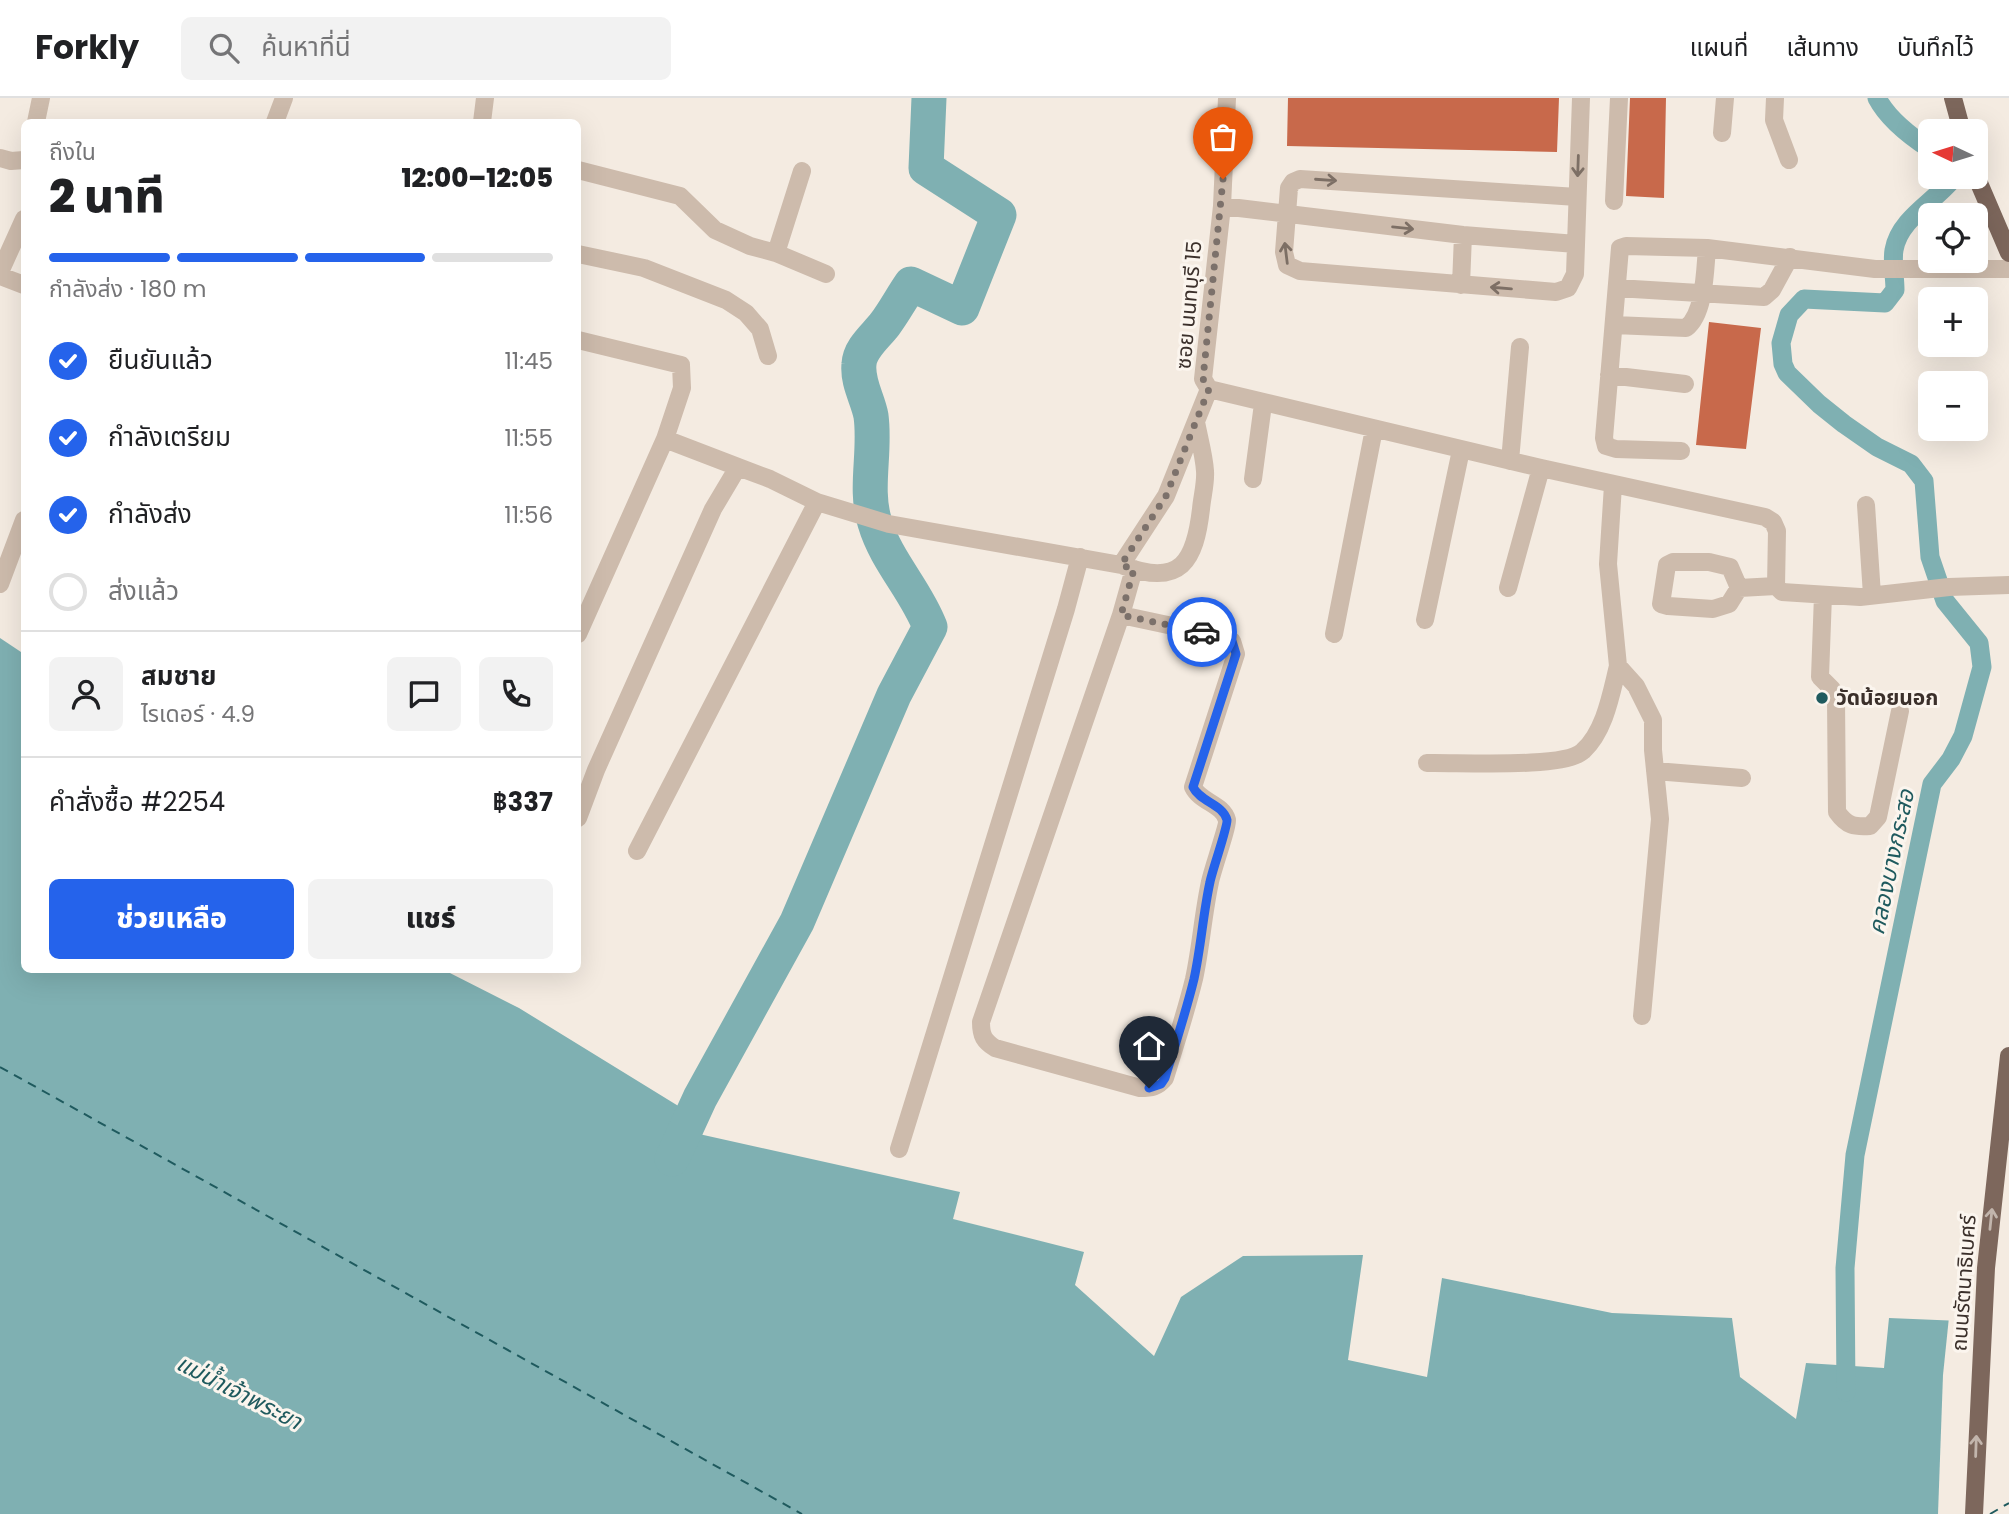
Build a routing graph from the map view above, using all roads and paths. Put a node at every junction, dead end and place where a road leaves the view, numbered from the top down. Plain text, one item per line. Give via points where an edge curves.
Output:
1 (41, 98) edge
2 (284, 98) edge
3 (485, 98) edge
4 (1227, 98) edge
5 (1581, 98) edge
6 (1619, 98) edge
7 (1724, 98) edge
8 (1775, 98) edge
9 (1953, 98) edge
10 (37, 119) edge
11 (276, 119) edge
12 (482, 119) edge
13 (1959, 119) edge
14 (1722, 132) dead end
15 (0, 158) edge
16 (21, 160) edge
17 (1788, 160) dead end
18 (581, 171) edge
19 (802, 171) dead end
20 (1982, 189) edge
21 (1577, 197) junction
22 (1614, 201) dead end
23 (1222, 206) junction
24 (1286, 215) junction
25 (21, 226) edge
26 (1463, 234) junction
27 (1576, 244) junction
28 (1707, 248) junction
29 (776, 253) junction
30 (2009, 253) edge
31 (581, 255) edge
32 (1790, 257) junction
33 (2009, 269) edge
34 (0, 274) edge
35 (826, 274) dead end
36 (21, 284) edge
37 (1461, 285) junction
38 (1617, 288) junction
39 (1702, 294) junction
40 (1614, 325) junction
41 (581, 341) edge
42 (1520, 347) dead end
43 (768, 356) dead end
44 (1609, 375) junction
45 (1685, 384) dead end
46 (1209, 389) junction
47 (1264, 404) junction
48 (1196, 422) junction
49 (1374, 429) junction
50 (665, 439) junction
51 (1461, 450) junction
52 (1681, 451) dead end
53 (1510, 461) junction
54 (738, 467) junction
55 (1541, 468) junction
56 (1254, 479) dead end
57 (1613, 485) junction
58 (817, 502) junction
59 (1866, 505) dead end
60 (21, 528) edge
61 (1080, 557) junction
62 (1127, 567) junction
63 (0, 584) edge
64 (2009, 585) edge
65 (1776, 586) junction
66 (1508, 588) dead end
67 (1739, 588) dead end
68 (1824, 595) junction
69 (1872, 595) junction
70 (1121, 615) junction
71 (1425, 620) dead end
72 (581, 627) edge
73 (1334, 634) dead end
74 (1618, 666) junction
75 (1900, 711) dead end
76 (1427, 763) dead end
77 (1655, 771) junction
78 (1742, 778) dead end
79 (581, 810) edge
80 (637, 851) dead end
81 (1642, 1016) dead end
82 (2009, 1056) edge
83 (899, 1149) dead end
84 (1974, 1514) edge

1 - 10 street
2 - 11 street
3 - 12 street
4 - 23 street, ซอย นนทบุรี 15
5 -> 21 street
6 - 22 street
7 - 14 street
8 - 17 street via 1774,120
9 - 13 main road
15 - 16 street
18 - 29 street via 680,196 715,230
19 - 29 street
20 - 30 main road
24 -> 21 street via 1289,188 1300,179
21 - 27 street
23 - 24 street
23 - 46 street, ซอย นนทบุรี 15 via 1203,379
24 -> 26 street
37 -> 24 street via 1300,271 1287,265
25 - 34 street
26 - 27 street
26 - 37 street
27 -> 37 street via 1575,274 1568,288 1556,292
28 - 32 street
28 - 38 street via 1620,248
28 - 39 street
29 - 35 street
31 - 43 street via 644,268 726,300 760,329
32 - 33 street via 1875,269
32 - 39 street via 1764,297
34 - 36 street
38 - 39 street
38 - 40 street
39 - 40 street via 1696,315 1686,328
40 - 44 street
41 - 50 street via 681,365 682,388
42 - 53 street
44 - 45 street
44 - 52 street via 1606,446
46 - 47 street
46 - 48 street
47 - 49 street
47 - 56 street
48 - 62 street via 1166,496
48 - 62 street via 1205,472 1189,560 1160,573
49 - 51 street
49 - 73 street
50 - 54 street
50 - 72 street
51 - 53 street
51 - 71 street
53 - 55 street
54 - 58 street
54 - 79 street via 713,509
55 - 57 street
55 - 66 street
57 - 65 street via 1765,517 1777,531
57 - 74 street via 1608,564
58 - 61 street via 889,524
58 - 80 street
59 - 69 street
60 - 63 street
61 - 62 street
61 - 83 street
62 - 70 street
64 - 69 street
65 - 67 street
65 - 68 street via 1782,592
68 - 69 street
68 - 75 street via 1820,677 1836,699 1837,813 1845,824 1870,826 1878,817
70 - 70 street via 981,1022 981,1034 995,1048 1149,1088 1165,1078 1194,978 1210,881 1227,829 1224,814 1193,787 1236,654 1232,641 1224,637
74 - 76 street via 1603,717 1581,754 1551,762
74 - 77 street via 1636,686 1653,720
77 - 78 street
77 - 81 street via 1660,819
84 -> 82 main road, ถนนรัตนาธิเบศร์ via 1986,1268

